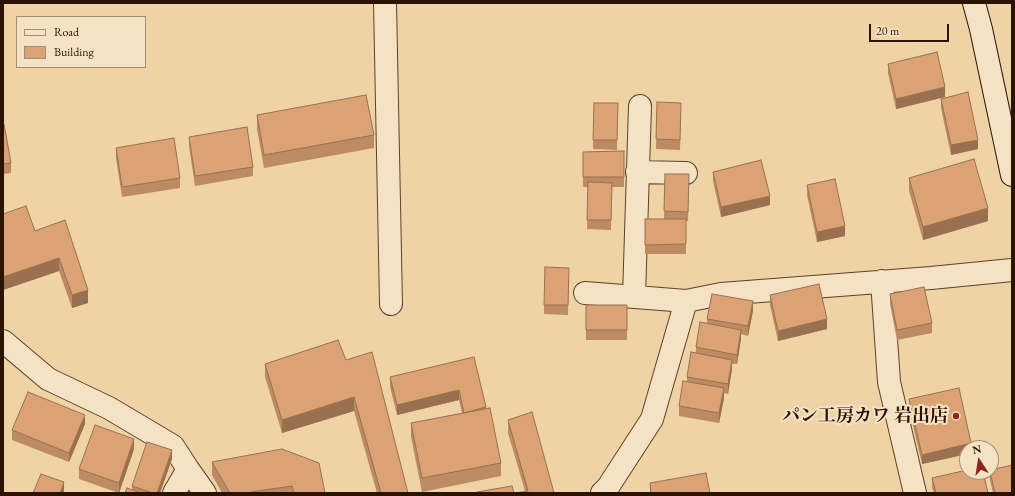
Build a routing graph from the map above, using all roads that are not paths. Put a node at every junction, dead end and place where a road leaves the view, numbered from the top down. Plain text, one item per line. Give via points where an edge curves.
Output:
1 (385, 3) edge
2 (974, 3) edge
3 (640, 106) dead end
4 (637, 172) junction
5 (686, 173) edge
6 (1012, 175) edge
7 (1012, 270) edge
8 (882, 281) junction
9 (585, 293) dead end
10 (634, 297) junction
11 (686, 301) junction
12 (391, 304) dead end
13 (3, 341) edge
14 (188, 469) junction
15 (174, 493) edge
16 (205, 493) edge
17 (602, 493) edge
18 (915, 493) edge

1 - 12 street
2 - 6 street
3 - 4 street
4 - 5 street
4 - 10 street
7 - 8 street
8 - 11 street via 721,294
8 - 18 street via 889,382
9 - 10 street
10 - 11 street
11 - 17 street via 652,419
13 - 14 street via 48,379 109,408 174,446
14 - 15 street
14 - 16 street

